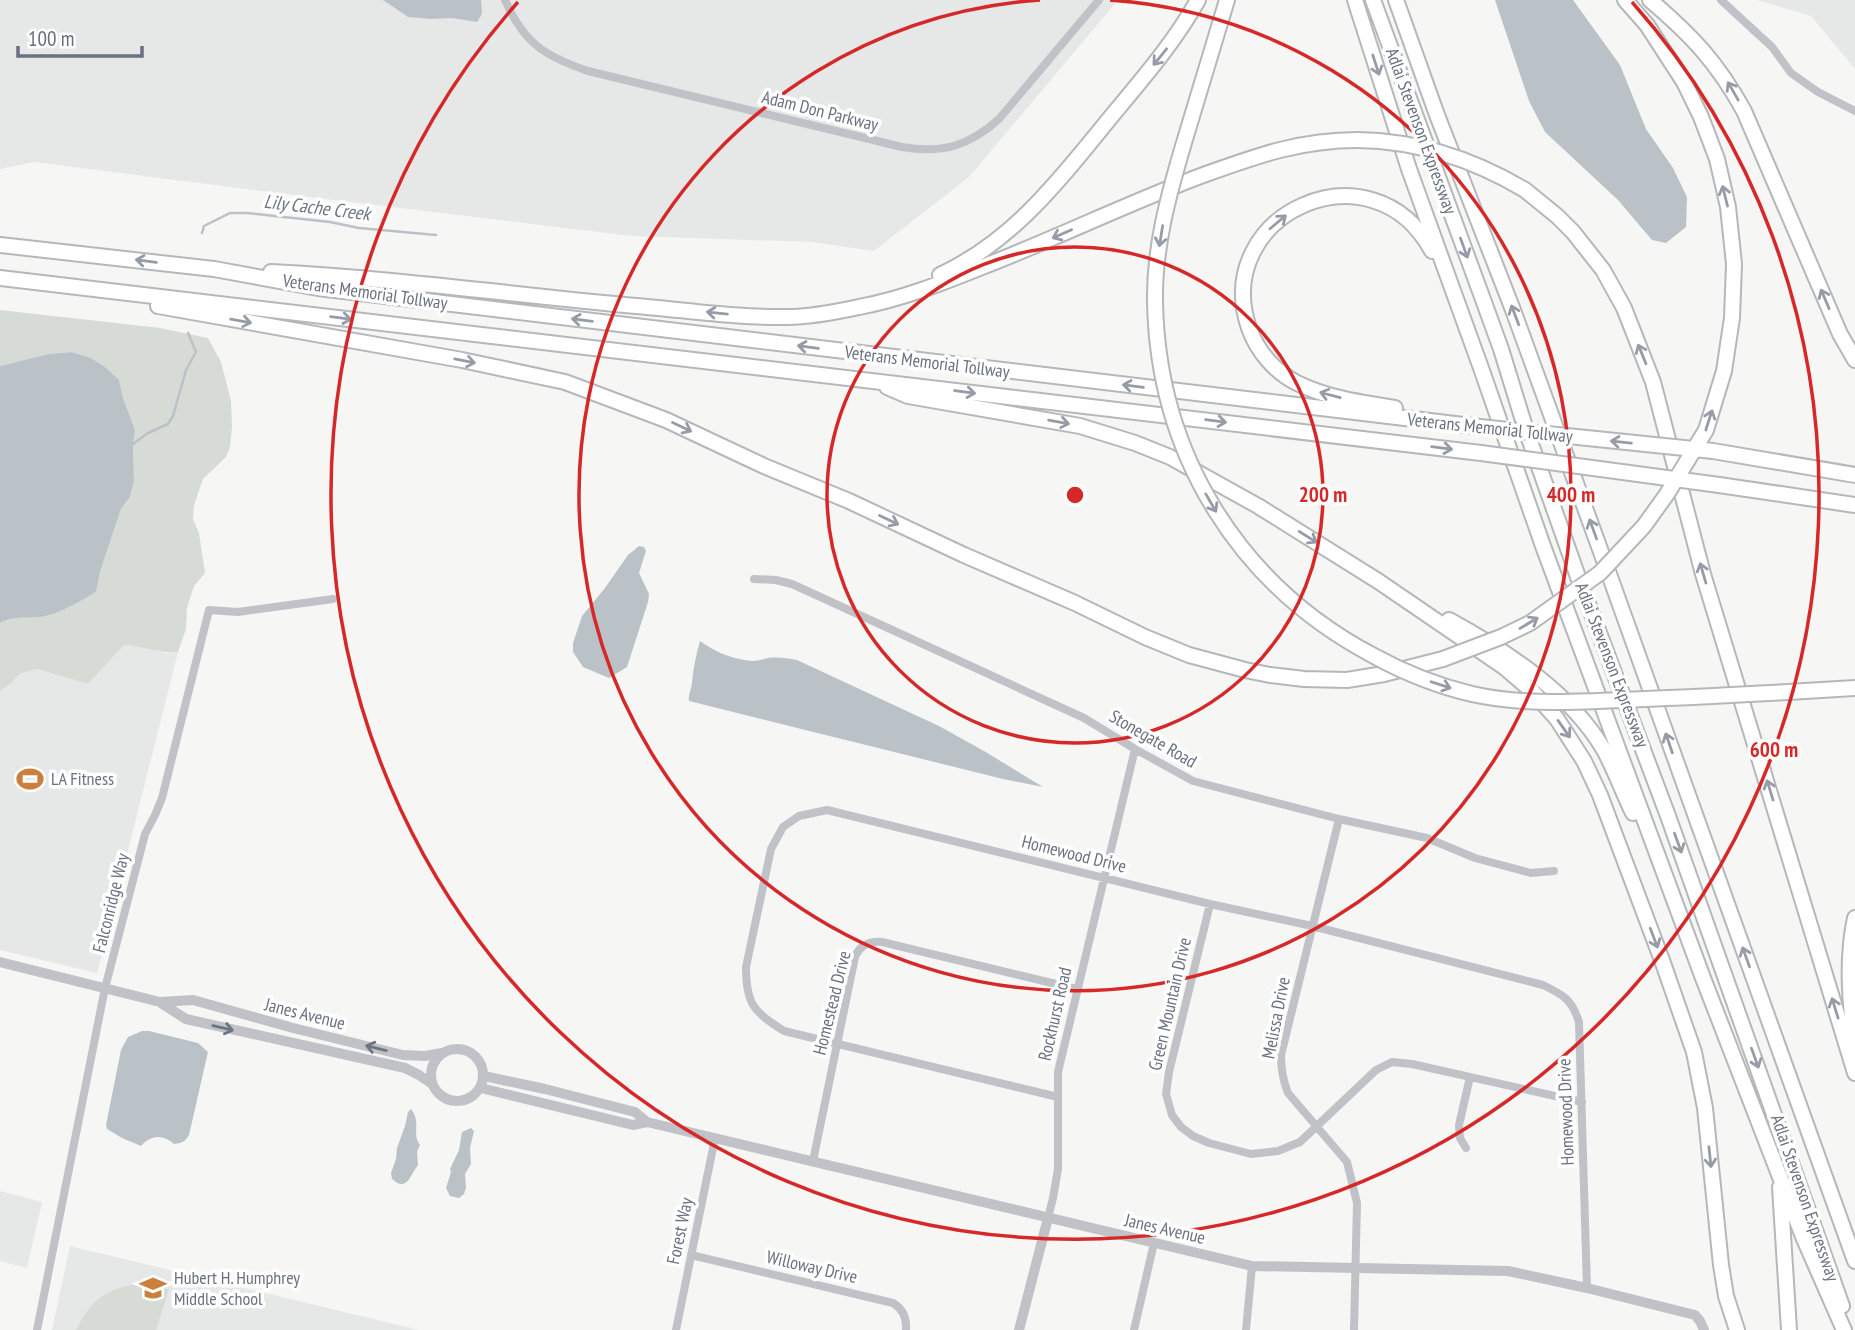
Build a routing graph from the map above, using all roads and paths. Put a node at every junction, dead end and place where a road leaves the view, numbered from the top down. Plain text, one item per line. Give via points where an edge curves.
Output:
1 (505, 0) edge
2 (1099, 0) edge
3 (1198, 0) edge
4 (1227, 0) edge
5 (1355, 0) edge
6 (1373, 0) edge
7 (1396, 0) edge
8 (1625, 0) edge
9 (1650, 0) edge
10 (1721, 0) edge
11 (1855, 111) edge
12 (0, 245) edge
13 (214, 269) junction
14 (0, 278) edge
15 (30, 282) junction
16 (882, 302) junction
17 (1855, 360) edge
18 (1481, 368) junction
19 (873, 381) junction
20 (1474, 426) junction
21 (1855, 475) edge
22 (1855, 505) edge
23 (754, 579) dead end
24 (1378, 581) junction
25 (333, 598) dead end
26 (1855, 688) edge
27 (1135, 749) junction
28 (1339, 819) junction
29 (1554, 871) dead end
30 (1104, 878) junction
31 (1667, 880) junction
32 (1210, 904) junction
33 (1855, 918) edge
34 (1312, 926) junction
35 (0, 962) edge
36 (105, 988) junction
37 (1077, 989) junction
38 (160, 1002) junction
39 (1769, 1021) junction
40 (837, 1044) junction
41 (1855, 1044) edge
42 (442, 1053) junction
43 (1855, 1073) edge
44 (484, 1076) junction
45 (1470, 1077) junction
46 (432, 1084) junction
47 (481, 1088) junction
48 (1058, 1097) junction
49 (1582, 1102) junction
50 (647, 1122) junction
51 (1317, 1126) junction
52 (715, 1139) junction
53 (1466, 1148) dead end
54 (813, 1161) junction
55 (1779, 1172) junction
56 (1048, 1218) junction
57 (1855, 1241) edge
58 (1154, 1243) junction
59 (691, 1255) junction
60 (1855, 1261) edge
61 (1251, 1266) junction
62 (1357, 1269) junction
63 (1587, 1288) junction
64 (37, 1330) edge
65 (676, 1330) edge
66 (905, 1330) edge
67 (1019, 1330) edge
68 (1134, 1330) edge
69 (1246, 1330) edge
70 (1354, 1330) edge
71 (1704, 1330) edge
72 (1737, 1330) edge
73 (1789, 1330) edge
74 (1844, 1330) edge
75 (1851, 1330) edge

1 - 2 street, Adam Don Parkway via 515,23 535,45 560,61 922,150 960,145 989,128
3 -> 16 highway via 1168,47 1031,211 967,262
4 -> 26 highway, bridge via 1164,216 1156,272 1157,337 1170,406 1202,488 1258,568 1284,595 1355,647 1420,678 1473,695 1558,703
5 -> 18 highway via 1409,169
6 -> 75 highway, Adlai Stevenson Expressway
39 -> 7 highway, Adlai Stevenson Expressway via 1550,410
15 -> 8 highway, bridge via 565,382 666,420 1189,655 1304,679 1347,680 1384,674 1501,637 1530,623 1600,573 1644,526 1706,430 1724,371 1732,318 1734,264 1728,207 1717,159 1684,82 1647,24
17 -> 9 highway via 1734,92 1682,27
10 - 11 street via 1772,47 1791,73
13 -> 12 highway, Veterans Memorial Tollway
16 -> 13 highway via 809,315 745,316 334,275
20 -> 13 highway, Veterans Memorial Tollway via 318,288
14 - 15 highway, Veterans Memorial Tollway
15 -> 19 highway, Veterans Memorial Tollway
43 -> 16 highway, bridge via 1703,574 1653,382 1624,308 1603,270 1557,216 1525,191 1441,152 1406,143 1305,143 1163,190 1015,254
20 -> 18 highway via 1332,396 1295,383 1258,348 1247,319 1244,283 1252,254 1277,221 1308,202 1348,196 1390,207 1421,232 1431,249
18 - 31 highway
19 -> 22 highway, Veterans Memorial Tollway, bridge via 1482,453
19 -> 24 highway via 908,396 1080,426 1135,443 1258,506
21 -> 20 highway, Veterans Memorial Tollway, bridge via 1713,451
23 - 27 street, Stonegate Road via 792,584 1084,718
24 - 31 highway via 1467,630 1560,696 1604,751
24 -> 72 highway via 1504,667 1557,719 1584,761 1694,1052 1705,1108 1721,1265
25 - 36 street, Falconridge Way via 238,611 209,610 162,798 145,834
27 - 28 street, Stonegate Road via 1193,781
27 - 30 street, Rockhurst Road
28 - 29 street, Stonegate Road via 1427,838 1475,859 1531,873
28 - 34 street, Melissa Drive
30 - 32 street, Homewood Drive
30 - 37 street, Rockhurst Road
30 - 40 street, Homewood Drive via 827,810 799,816 783,827 771,849 746,985 750,1002 772,1024
31 - 55 highway
32 - 34 street, Homewood Drive
32 - 51 street, Green Mountain Drive via 1169,1072 1167,1094 1172,1115 1193,1136 1251,1154 1278,1151 1300,1142
33 - 41 highway via 1849,988
34 - 49 street, Homewood Drive via 1555,990 1574,1006 1579,1022
34 - 51 street, Melissa Drive via 1281,1063 1288,1093
35 - 36 street, Janes Avenue
36 - 38 street, Janes Avenue
36 - 64 street, Falconridge Way
37 - 40 street, Homestead Drive via 873,942 861,947 855,957
37 - 48 street, Rockhurst Road via 1058,1072
42 -> 38 street, Janes Avenue via 403,1055 192,1000
38 -> 46 street, Janes Avenue via 186,1019 405,1068
39 - 57 highway
39 - 60 highway, Adlai Stevenson Expressway
40 - 48 street, Homewood Drive
40 - 54 street, Homestead Drive
42 - 44 street, Janes Avenue via 461,1048 470,1052
42 - 46 street via 432,1066
44 - 47 street
44 - 50 street, Janes Avenue via 635,1112
45 - 49 street, Green Mountain Drive
45 - 51 street, Green Mountain Drive via 1392,1062 1376,1070
45 - 53 street via 1459,1125
46 - 47 street, Janes Avenue via 442,1097 458,1102
47 - 50 street, Janes Avenue via 633,1125
48 - 56 street, Rockhurst Road via 1058,1169
49 - 63 street, Homewood Drive
50 - 52 street, Janes Avenue
51 - 62 street, Melissa Drive via 1347,1162 1357,1203
52 - 54 street, Janes Avenue
52 - 59 street, Forest Way
54 - 56 street, Janes Avenue
55 - 73 highway
55 - 74 highway
56 - 58 street, Janes Avenue
56 - 67 street, Rockhurst Road
58 - 61 street, Janes Avenue
58 - 68 street
59 - 65 street, Forest Way
59 - 66 street, Willoway Drive via 893,1303 905,1315
61 - 62 street, Janes Avenue
61 - 69 street
62 - 63 street, Janes Avenue via 1508,1271
62 - 70 street, Melissa Drive
63 - 71 street, Janes Avenue via 1683,1311 1698,1317

